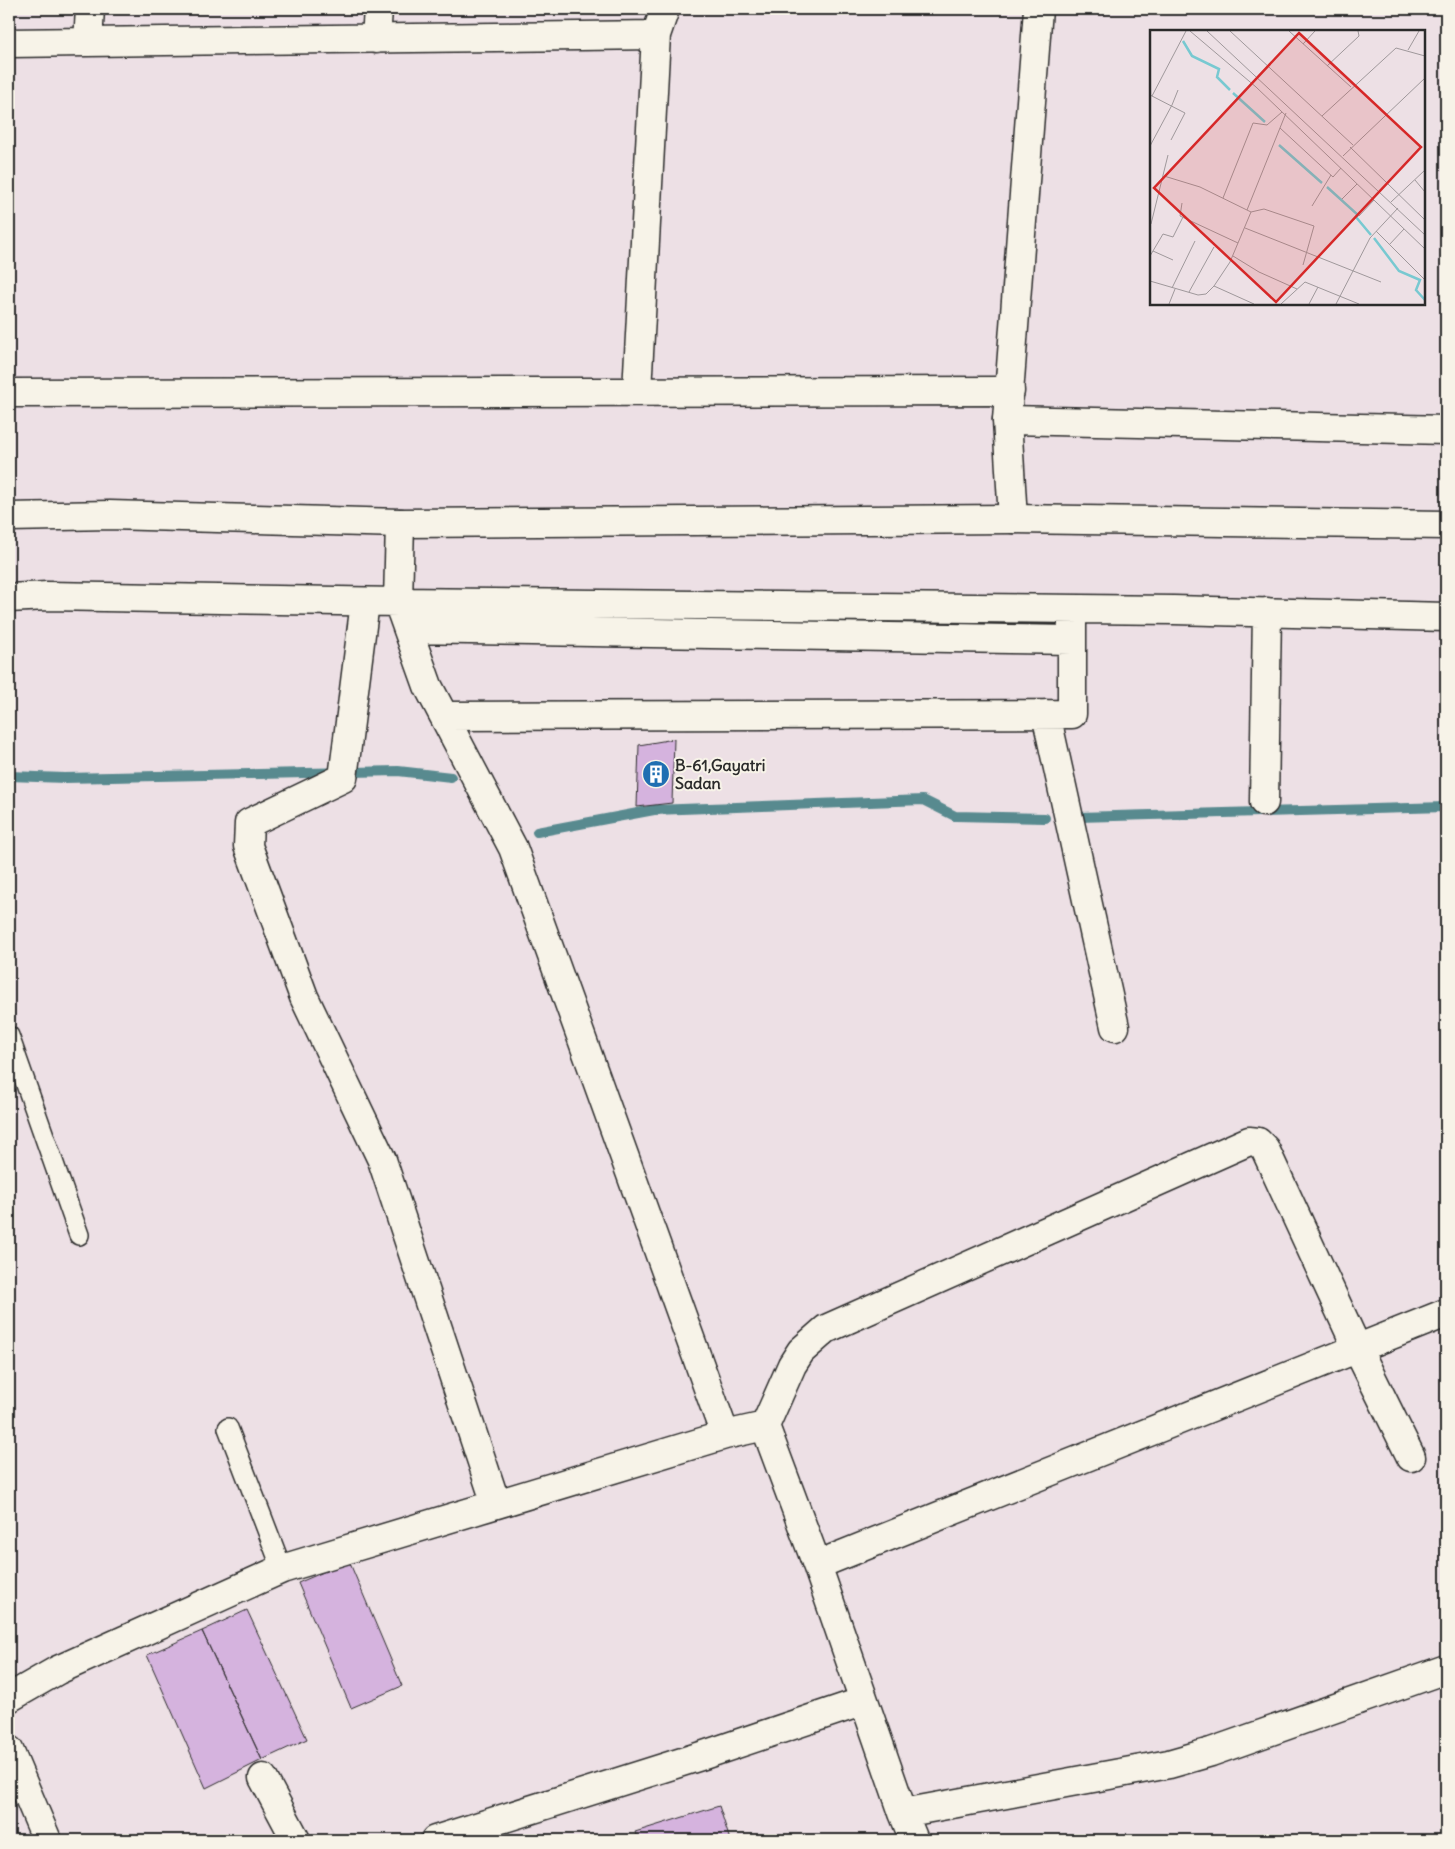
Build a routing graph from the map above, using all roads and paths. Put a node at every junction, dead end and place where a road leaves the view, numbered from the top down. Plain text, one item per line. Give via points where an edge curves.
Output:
1 (90, 9) edge
2 (378, 9) edge
3 (664, 9) edge
4 (1038, 9) edge
5 (656, 35) junction
6 (376, 39) junction
7 (88, 42) junction
8 (9, 43) edge
9 (1010, 390) junction
10 (637, 391) junction
11 (9, 393) edge
12 (1007, 420) junction
13 (1446, 430) edge
14 (9, 517) edge
15 (1013, 519) junction
16 (400, 523) junction
17 (1446, 524) edge
18 (9, 598) edge
19 (365, 602) junction
20 (398, 602) junction
21 (1072, 610) junction
22 (1267, 612) junction
23 (1446, 616) edge
24 (408, 629) junction
25 (1072, 640) junction
26 (1046, 714) junction
27 (445, 716) junction
28 (1264, 802) dead end
29 (1115, 1027) dead end
30 (9, 1036) edge
31 (79, 1235) dead end
32 (1446, 1313) edge
33 (1357, 1348) junction
34 (765, 1426) junction
35 (228, 1428) dead end
36 (726, 1436) junction
37 (1411, 1457) dead end
38 (496, 1504) junction
39 (817, 1565) junction
40 (282, 1569) junction
41 (1446, 1668) edge
42 (9, 1698) edge
43 (864, 1701) junction
44 (9, 1750) edge
45 (263, 1778) dead end
46 (903, 1813) junction
47 (47, 1840) edge
48 (296, 1840) edge
49 (435, 1840) edge
50 (914, 1840) edge

1 - 7 street
2 - 6 street
3 - 5 street
4 - 9 street
5 - 6 street
5 - 10 street
6 - 7 street
7 - 8 street
9 - 10 street
9 - 12 street
10 - 11 street
12 - 13 street
12 - 15 street
14 - 16 street via 110,515
15 - 16 street
15 - 17 street
16 - 20 street
18 - 19 street
19 - 20 street
19 - 38 street via 343,778 249,823 248,846 304,997 382,1160
20 - 21 street
20 - 24 street
21 - 22 street
21 - 25 street
22 - 23 street
22 - 28 street
24 - 25 street
24 - 27 street via 428,686
25 - 26 street via 1072,714
26 - 27 street
26 - 29 street
27 - 36 street via 513,848
30 - 31 lane
32 - 33 street
33 - 34 street via 1266,1149 1258,1142 1249,1141 826,1330 801,1351 792,1365
33 - 37 street
33 - 39 street
34 - 36 street
34 - 39 street
35 - 40 lane
36 - 38 street
38 - 40 street
39 - 43 street
40 - 42 street via 58,1670
41 - 46 street via 1220,1749 1169,1764
43 - 46 street
43 - 49 street
44 - 47 street
45 - 48 street
46 - 50 street

